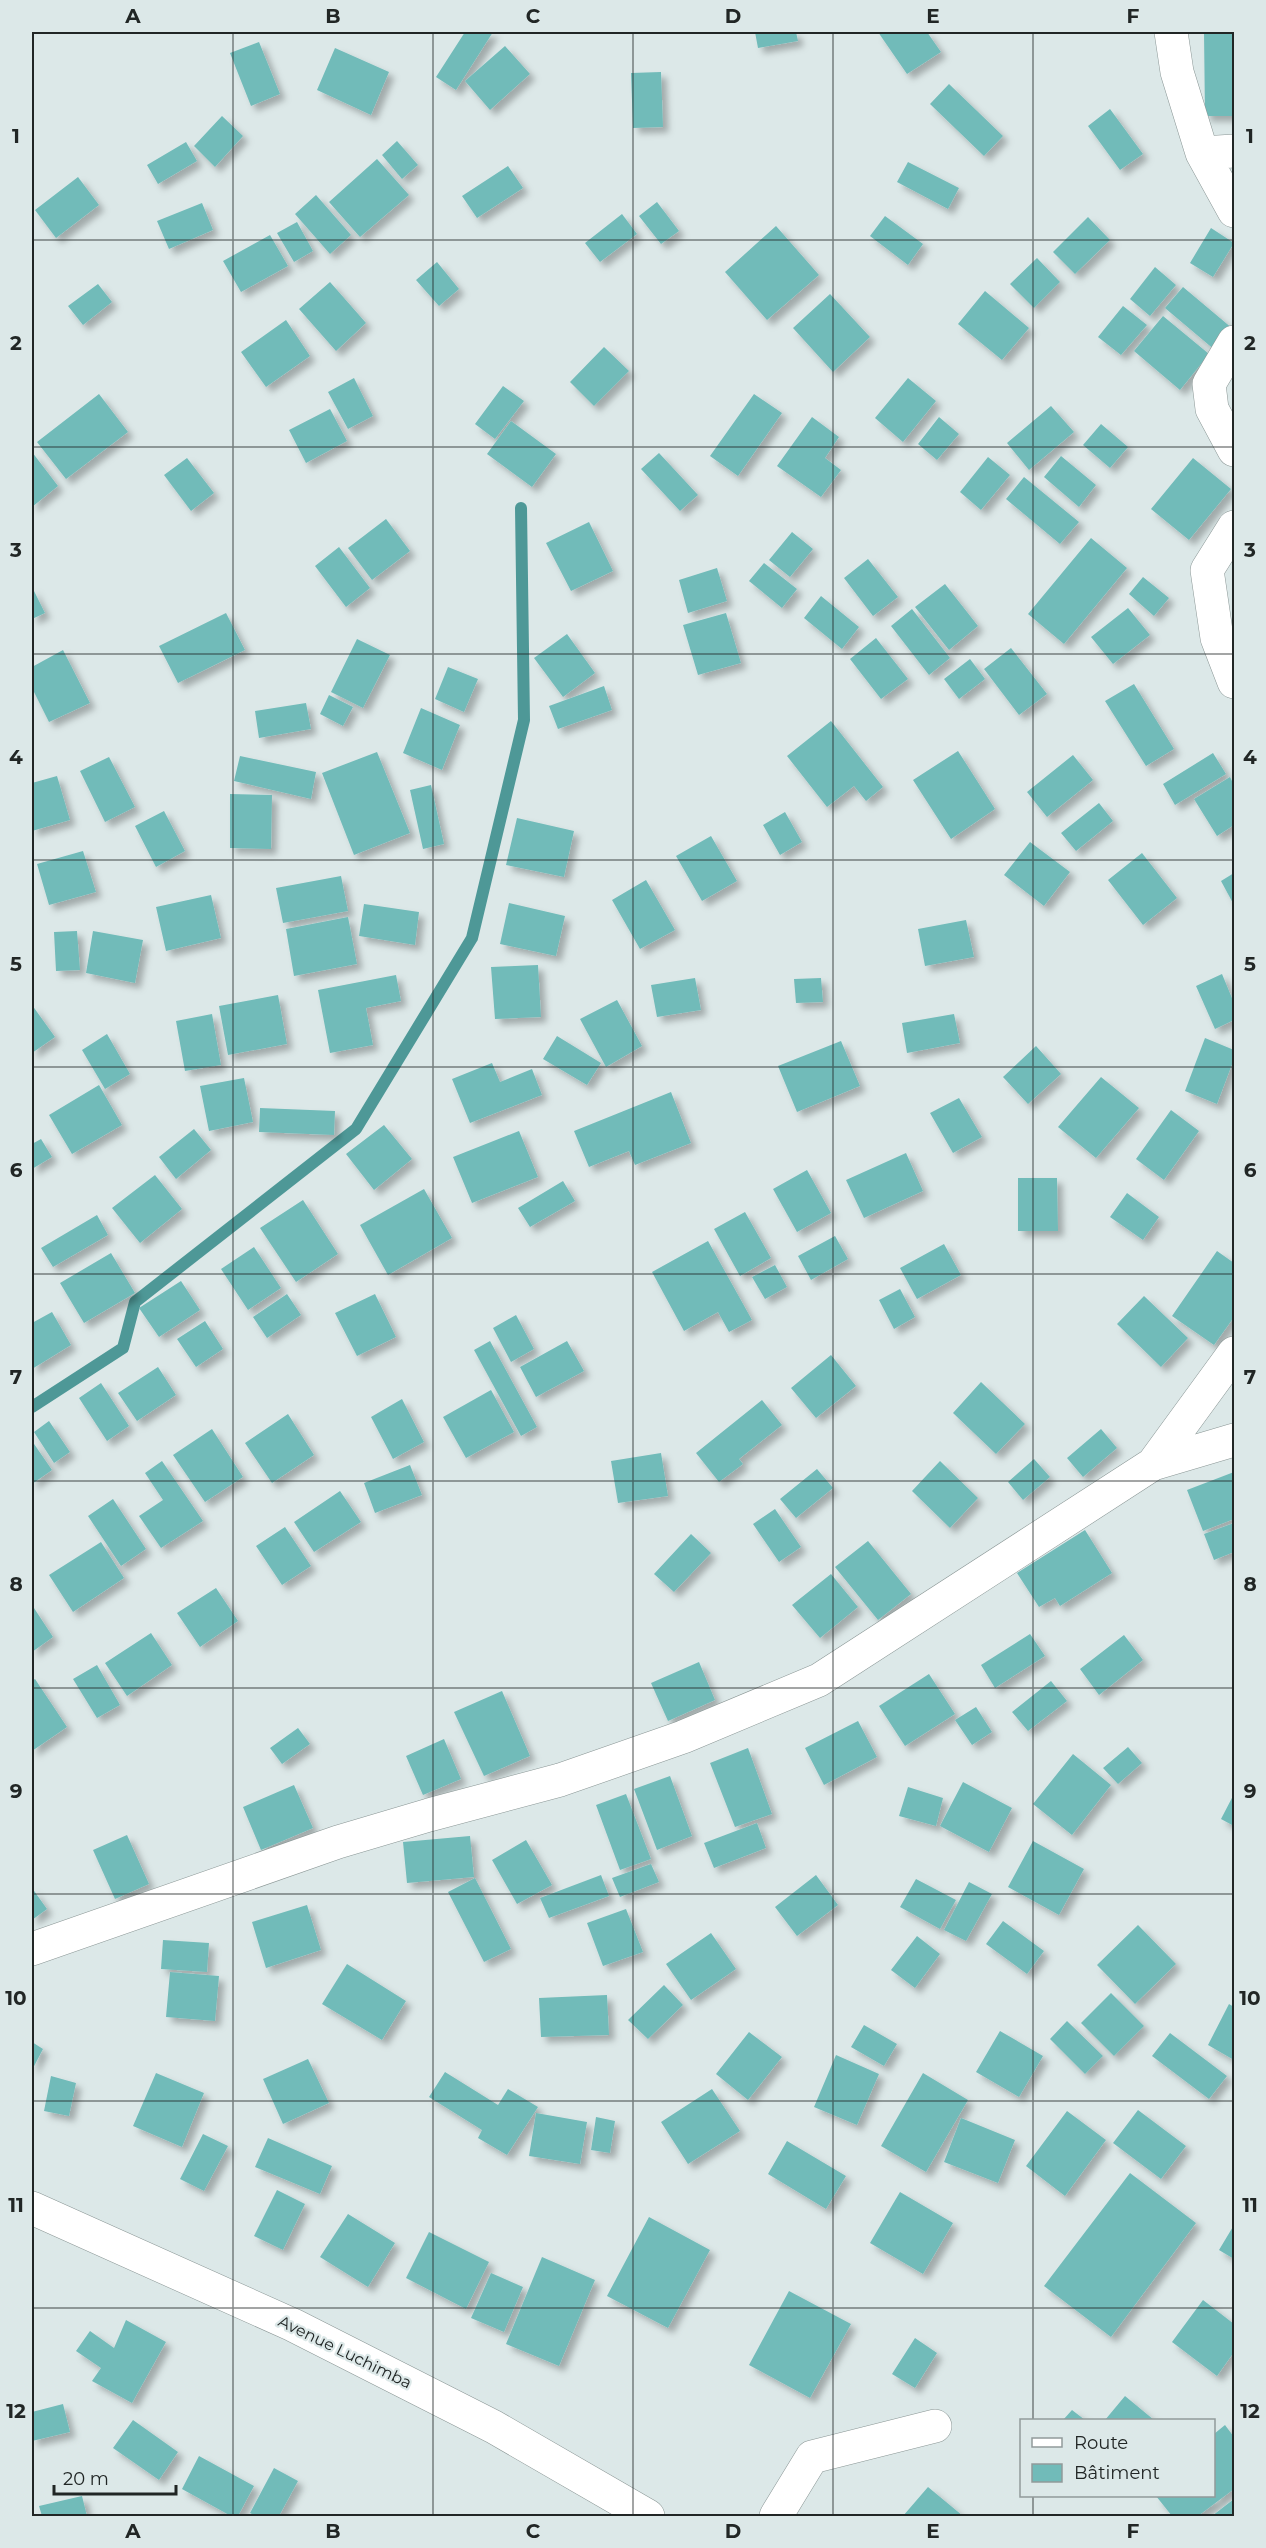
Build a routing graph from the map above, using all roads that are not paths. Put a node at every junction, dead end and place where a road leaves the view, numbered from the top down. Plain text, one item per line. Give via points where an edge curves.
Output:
1 (1172, 32) edge
2 (1234, 151) edge
3 (1202, 153) junction
4 (1234, 212) edge
5 (1234, 342) edge
6 (1234, 450) edge
7 (1234, 527) edge
8 (1234, 682) edge
9 (1234, 1353) edge
10 (1234, 1440) edge
11 (1153, 1464) junction
12 (32, 1949) edge
13 (32, 2208) edge
14 (935, 2426) dead end
15 (648, 2517) edge
16 (777, 2517) edge

1 - 3 street via 1178,72
2 - 3 street
3 - 4 street
5 - 6 street via 1209,384 1212,409
7 - 8 street via 1207,570 1216,638
9 - 11 street
10 - 11 street
11 - 12 street via 819,1680 683,1737 560,1780 338,1842
13 - 15 street, Avenue Luchimba via 293,2325 494,2427
14 - 16 street via 812,2457

